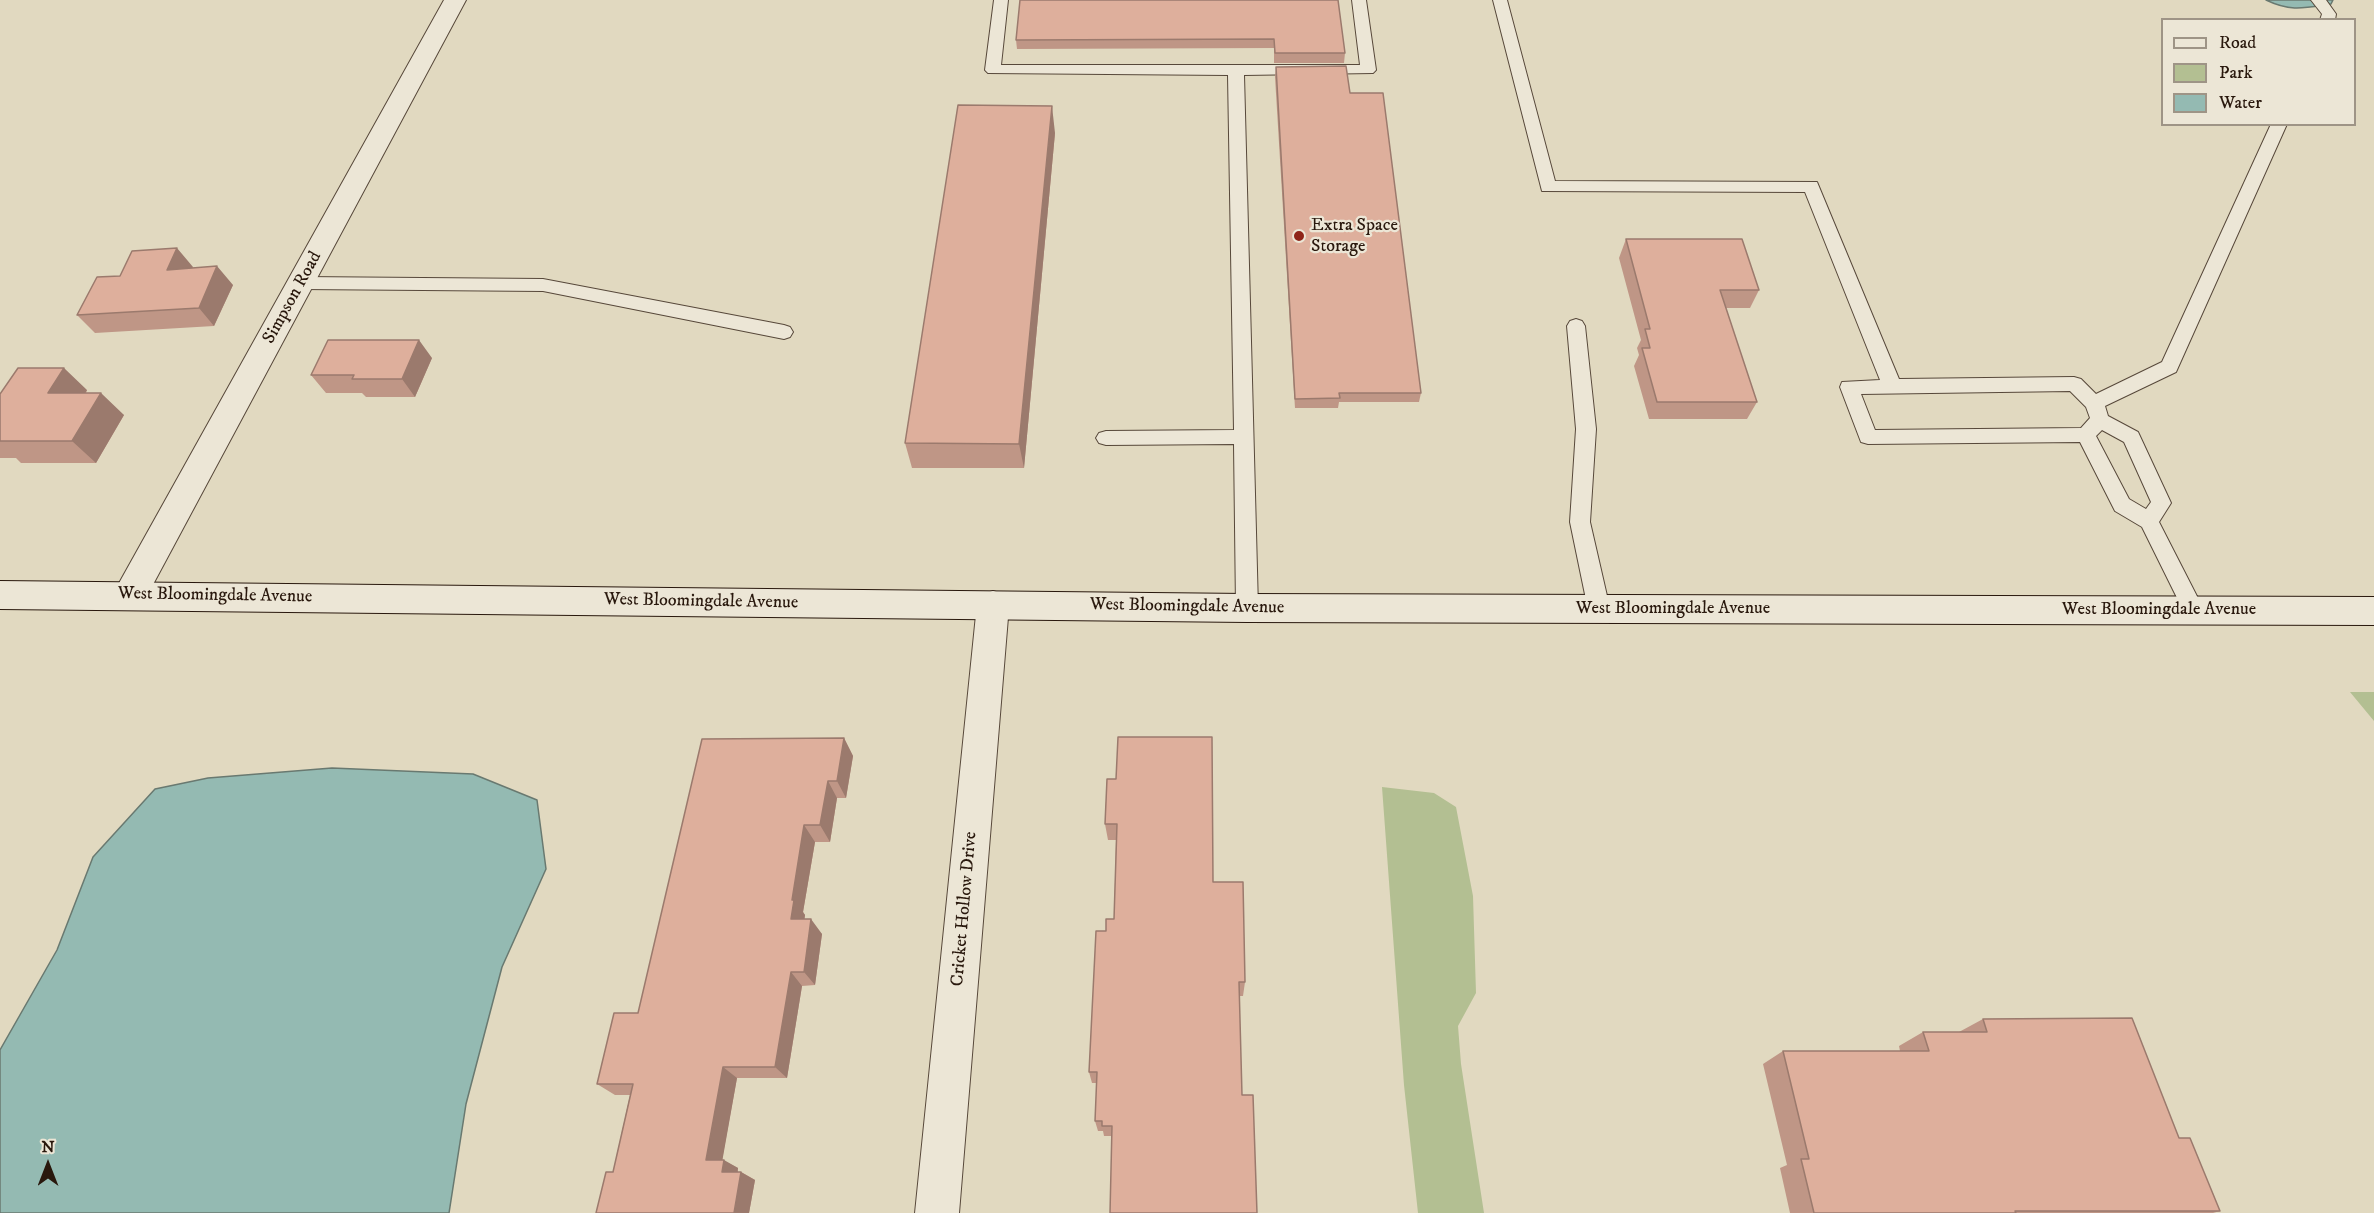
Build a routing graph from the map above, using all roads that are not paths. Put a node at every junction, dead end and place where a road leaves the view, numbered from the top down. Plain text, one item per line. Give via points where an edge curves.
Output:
1 (455, 0) edge
2 (1001, 0) edge
3 (1359, 0) edge
4 (1500, 0) edge
5 (2318, 0) edge
6 (2328, 18) edge
7 (1236, 70) junction
8 (2278, 126) edge
9 (302, 283) junction
10 (1576, 326) dead end
11 (784, 332) dead end
12 (1892, 386) junction
13 (2097, 412) junction
14 (2086, 435) junction
15 (1243, 437) junction
16 (1106, 438) dead end
17 (2150, 520) junction
18 (0, 595) edge
19 (130, 595) junction
20 (993, 605) junction
21 (1247, 608) junction
22 (1599, 609) junction
23 (2193, 610) junction
24 (2374, 611) edge
25 (937, 1213) edge

1 - 9 main road, Simpson Road
2 - 7 lane via 993,70
3 - 7 lane via 1368,70
4 - 12 lane via 1548,187 1811,186
5 - 6 lane via 2329,14
7 - 15 lane
8 - 13 lane via 2169,367
9 - 11 lane via 543,285
9 - 19 main road, Simpson Road
10 - 22 lane via 1586,429 1580,522
12 - 13 lane via 2074,384
12 - 14 lane via 1849,387 1868,437
13 - 14 lane
13 - 17 lane via 2131,437 2161,503
14 - 17 lane via 2122,505
15 - 16 lane
15 - 21 lane
17 - 23 lane
18 - 19 main road, West Bloomingdale Avenue
19 - 20 main road, West Bloomingdale Avenue
20 - 21 main road, West Bloomingdale Avenue
20 - 25 main road, Cricket Hollow Drive
21 - 22 main road, West Bloomingdale Avenue
22 - 23 main road, West Bloomingdale Avenue
23 - 24 main road, West Bloomingdale Avenue

